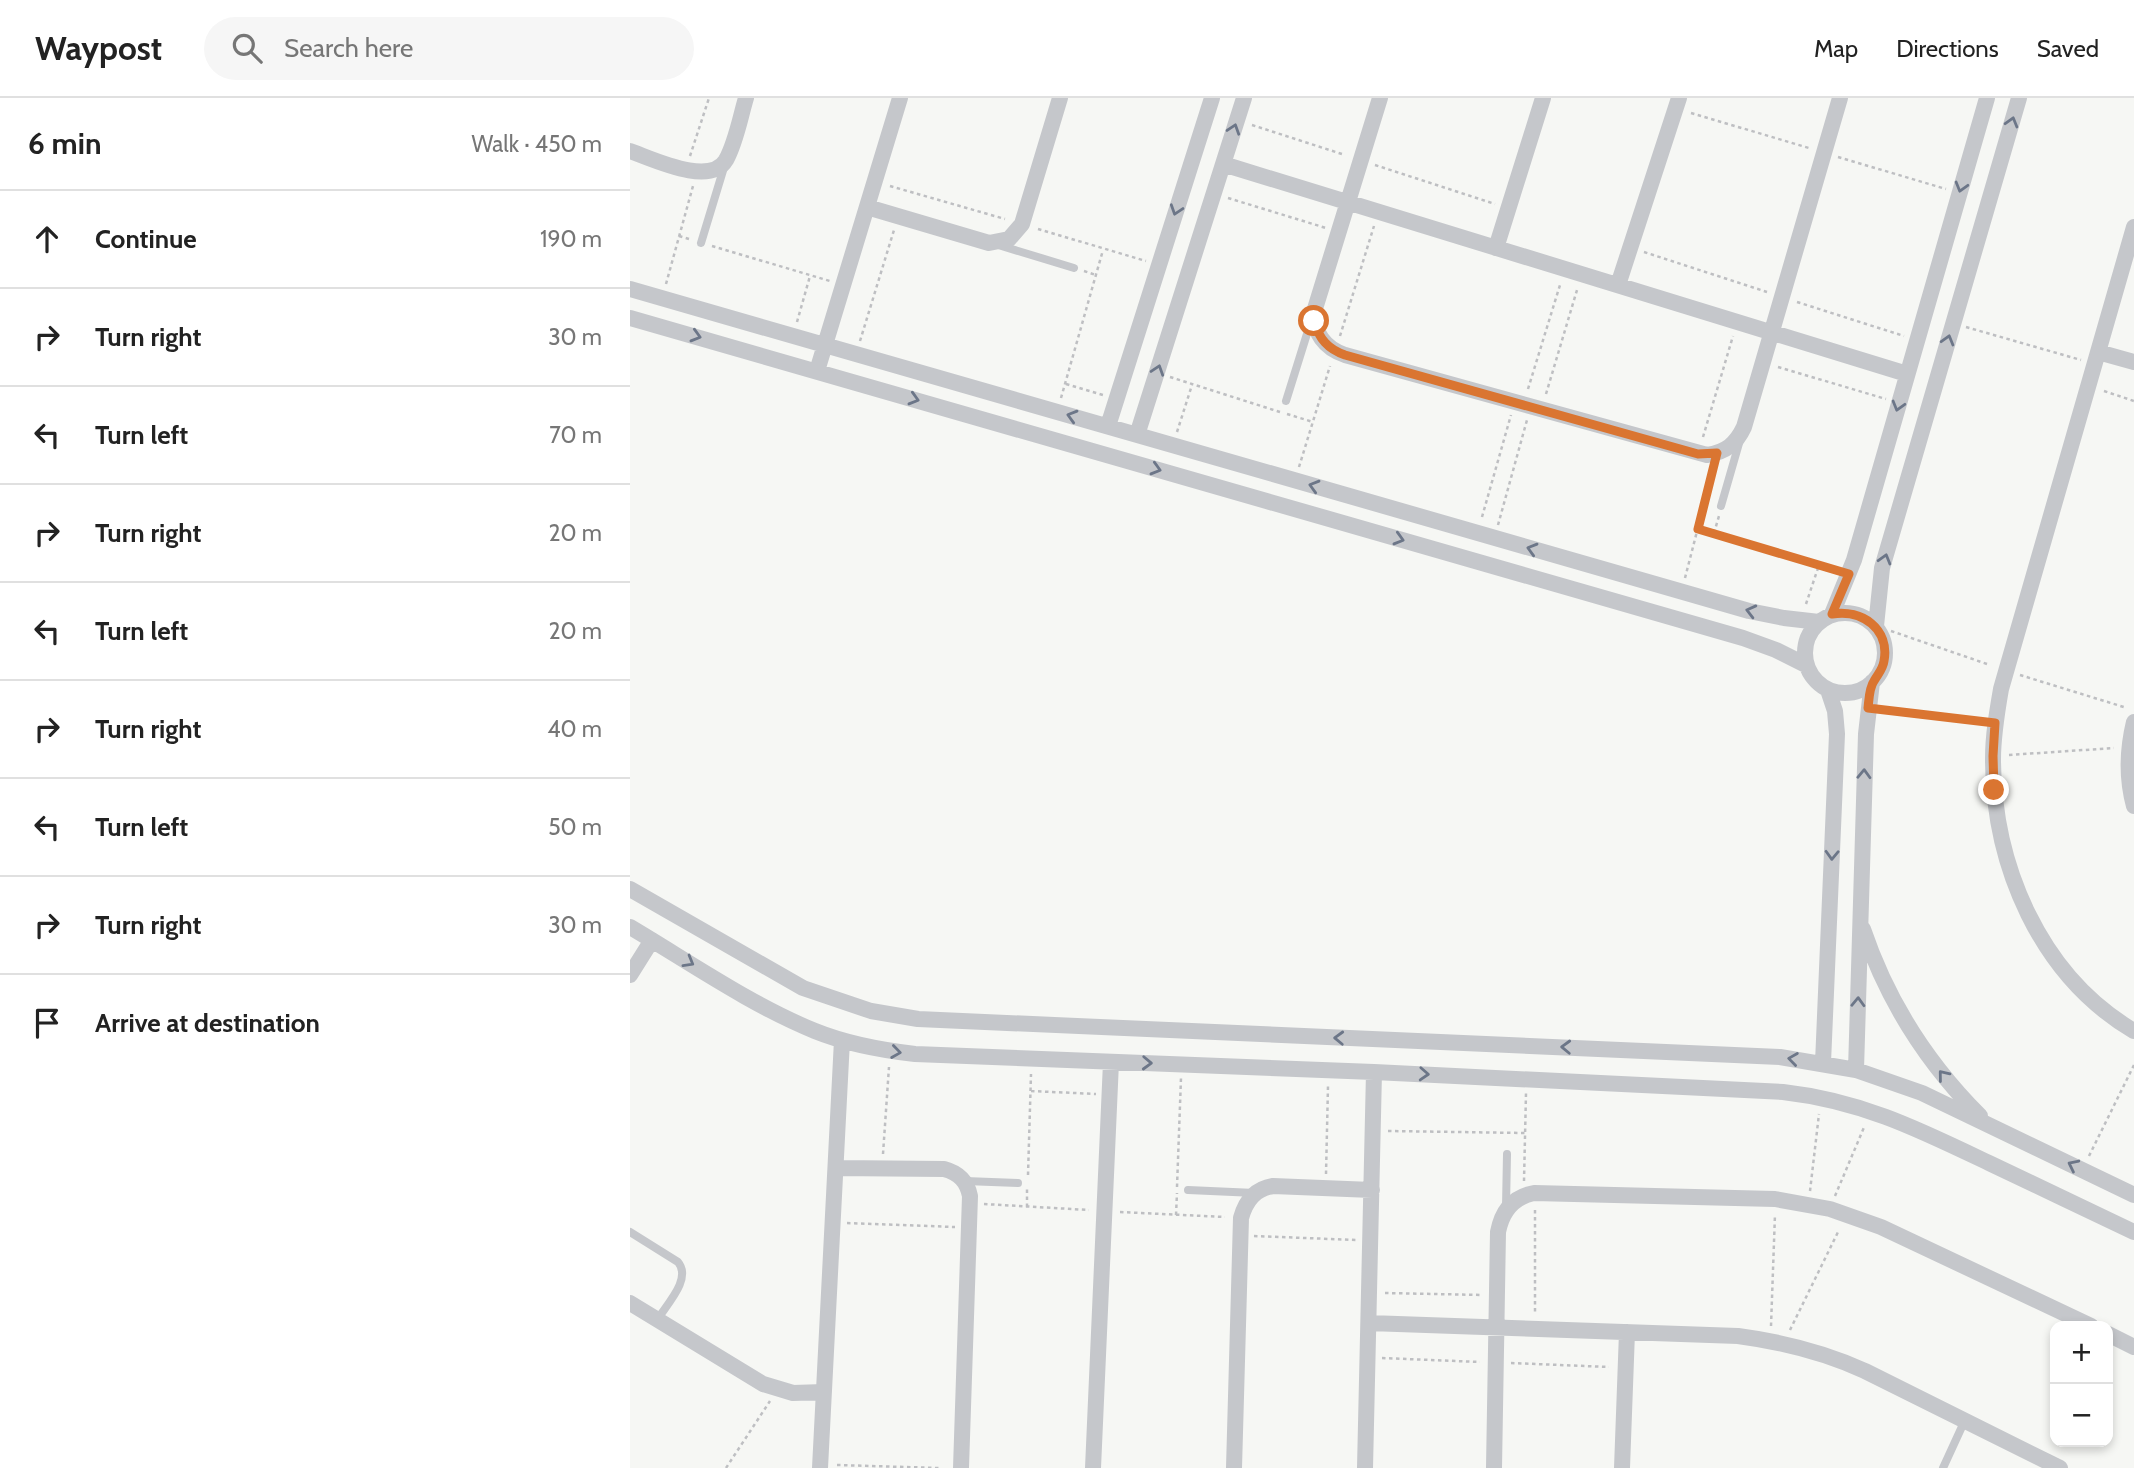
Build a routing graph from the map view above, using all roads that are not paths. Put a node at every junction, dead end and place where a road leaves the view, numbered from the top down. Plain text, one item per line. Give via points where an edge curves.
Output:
1 (746, 98) edge
2 (900, 98) edge
3 (1060, 98) edge
4 (1212, 98) edge
5 (1244, 98) edge
6 (1380, 98) edge
7 (1543, 98) edge
8 (1679, 98) edge
9 (1840, 98) edge
10 (1987, 98) edge
11 (2019, 98) edge
12 (630, 152) edge
13 (727, 158) junction
14 (1223, 164) junction
15 (1348, 202) junction
16 (867, 207) junction
17 (2134, 227) edge
18 (701, 243) road end
19 (989, 243) junction
20 (1496, 248) junction
21 (1074, 268) dead end
22 (1618, 285) junction
23 (630, 289) edge
24 (1314, 312) junction
25 (630, 318) edge
26 (1772, 332) junction
27 (825, 345) junction
28 (2096, 358) junction
29 (2134, 362) edge
30 (817, 372) junction
31 (1907, 374) junction
32 (1286, 401) dead end
33 (1108, 426) junction
34 (1744, 427) junction
35 (1137, 435) junction
36 (1721, 506) road end
37 (1826, 618) junction
38 (1875, 626) junction
39 (1806, 665) junction
40 (1872, 682) junction
41 (1828, 690) junction
42 (2134, 722) edge
43 (2134, 806) edge
44 (630, 889) edge
45 (1860, 919) junction
46 (630, 927) edge
47 (652, 940) junction
48 (630, 975) edge
49 (2134, 1031) edge
50 (842, 1040) junction
51 (1111, 1062) junction
52 (1823, 1063) junction
53 (1856, 1070) junction
54 (1374, 1072) junction
55 (1989, 1125) junction
56 (1507, 1154) dead end
57 (836, 1168) junction
58 (965, 1181) junction
59 (1018, 1183) dead end
60 (1188, 1190) dead end
61 (1371, 1190) junction
62 (1255, 1193) junction
63 (2134, 1195) edge
64 (1506, 1210) junction
65 (630, 1232) edge
66 (2134, 1232) edge
67 (630, 1303) edge
68 (657, 1320) junction
69 (2080, 1321) edge
70 (1369, 1323) junction
71 (1496, 1327) junction
72 (1627, 1332) junction
73 (2113, 1336) edge
74 (2134, 1347) edge
75 (824, 1392) junction
76 (1965, 1420) junction
77 (2043, 1464) edge
78 (820, 1466) edge
79 (961, 1468) edge
80 (1093, 1468) edge
81 (1234, 1468) edge
82 (1365, 1468) edge
83 (1494, 1468) edge
84 (1622, 1468) edge
85 (1943, 1468) edge
86 (2060, 1468) edge

1 - 13 street
2 - 16 street
3 - 19 street via 1019,230 1009,239
4 -> 33 street
14 -> 5 street
6 - 15 street
7 - 20 street
8 - 22 street
9 - 26 street
10 -> 31 street
38 -> 11 street via 1882,568
12 - 13 street via 691,171 714,171
13 - 18 lane
14 - 15 street
35 -> 14 street
15 - 20 street
15 - 24 street
16 - 19 street
16 - 27 street
17 - 28 street
19 - 21 lane
20 - 22 street
22 - 26 street
23 - 27 street
24 - 32 lane
24 - 34 street via 1321,339 1335,352 1698,454 1717,453 1734,444
25 -> 30 street
26 - 31 street
26 - 34 street
27 - 30 street
33 -> 27 street
28 - 29 street
28 - 49 street via 2001,690 1993,756 2006,856 2031,919 2054,957 2090,1000
30 -> 39 street via 1743,638
31 -> 37 street via 1849,574
33 - 35 street
34 - 36 lane
37 -> 35 street via 1801,620 1758,613
37 - 38 street via 1842,612 1860,615
37 - 39 street via 1807,637
38 - 40 street via 1885,650 1882,668
39 - 41 street
40 - 41 street via 1851,693
45 -> 40 street
41 -> 52 street via 1837,723
42 - 43 street via 2128,747
52 -> 44 street via 1780,1057 906,1018 848,1005 803,988
53 -> 45 street
55 -> 45 street via 1947,1080 1911,1031 1882,977
46 - 47 street
47 - 48 street
47 -> 50 street via 792,1020
50 -> 51 street via 915,1054
50 - 57 street
51 -> 54 street
51 - 80 street
52 - 53 street
53 - 55 street via 1922,1093
54 - 61 street
54 -> 66 street via 1821,1097 1911,1125
63 -> 55 street
56 - 64 lane
57 - 58 street via 944,1169
57 - 75 street
58 - 59 lane
58 - 79 street via 970,1204
60 - 62 lane
61 - 62 street via 1273,1186
61 - 70 street
62 - 81 street via 1241,1218
64 - 69 street via 1529,1194 1775,1199 1809,1204 1881,1227
64 - 71 street via 1498,1232
65 - 68 lane via 683,1269 683,1277
67 - 68 street
68 - 75 street via 764,1384 793,1393
70 - 71 street
70 - 82 street
71 - 72 street
71 - 83 street
72 - 76 street via 1777,1341 1839,1359
72 - 84 street
73 - 74 street
75 - 78 street
76 - 77 street
76 - 85 lane
77 - 86 street

